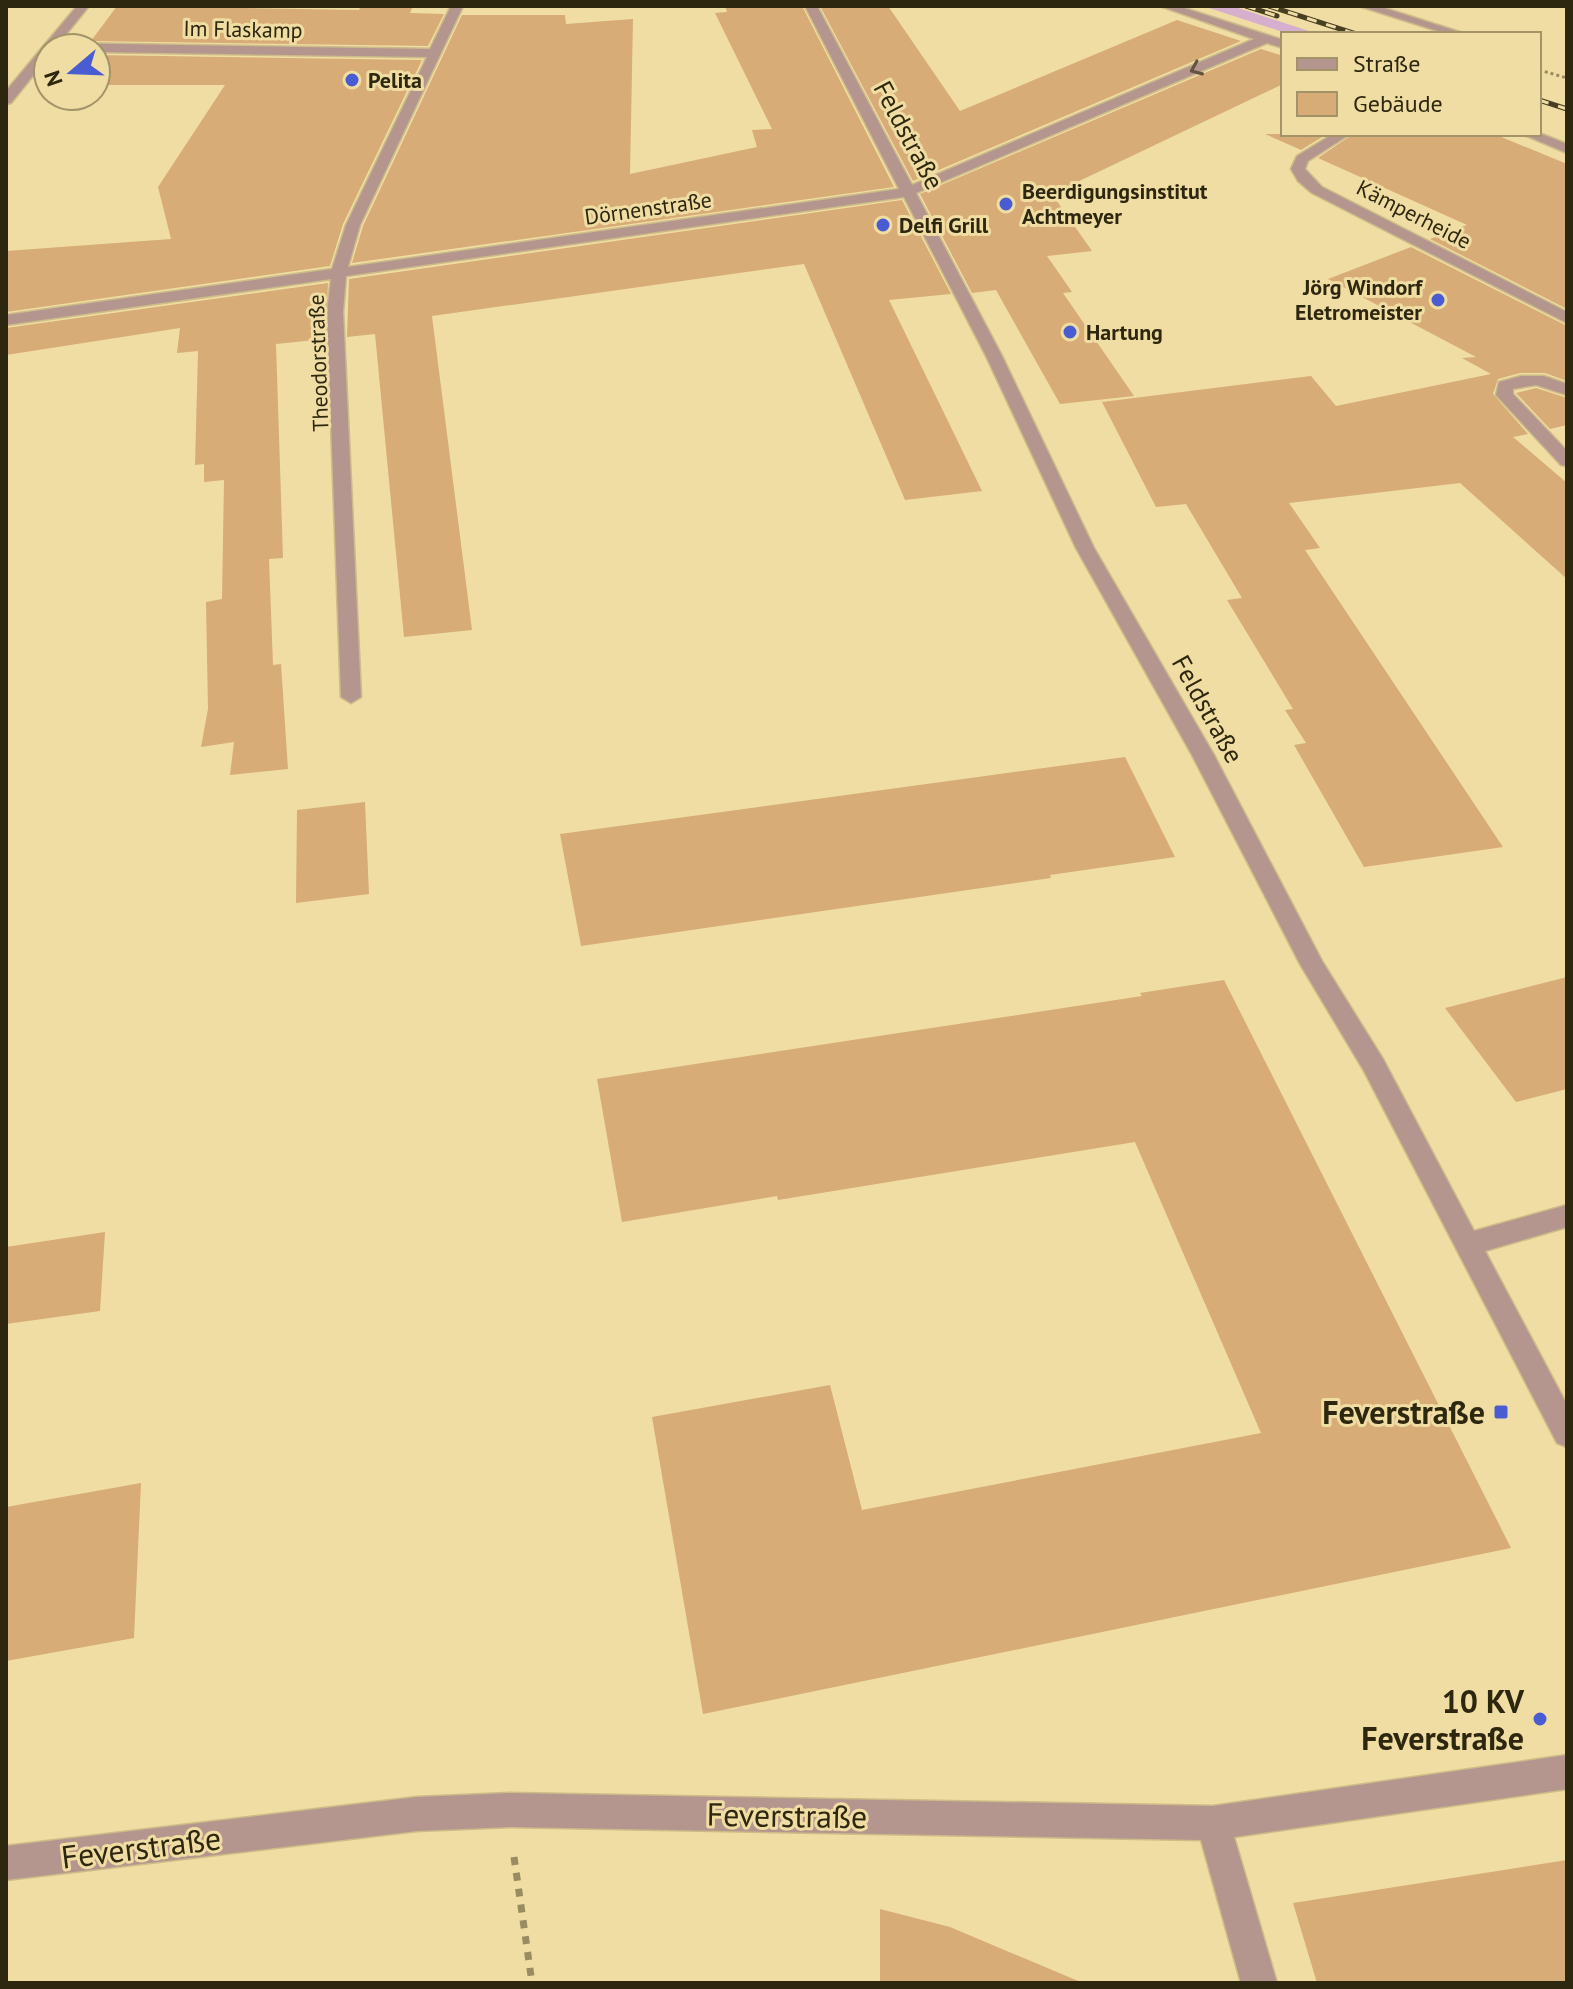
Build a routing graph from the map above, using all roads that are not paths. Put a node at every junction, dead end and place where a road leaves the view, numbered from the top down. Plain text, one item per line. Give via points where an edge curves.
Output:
1 (83, 6) edge
2 (457, 6) edge
3 (811, 6) edge
4 (1166, 6) edge
5 (1365, 6) edge
6 (62, 32) edge
7 (1453, 32) edge
8 (1267, 38) junction
9 (1281, 43) edge
10 (112, 49) edge
11 (436, 53) junction
12 (32, 69) edge
13 (6, 100) edge
14 (1340, 136) edge
15 (1534, 136) edge
16 (1567, 149) edge
17 (907, 192) junction
18 (339, 272) junction
19 (1567, 318) edge
20 (6, 320) edge
21 (1567, 390) edge
22 (1567, 461) edge
23 (351, 697) dead end
24 (1567, 1216) edge
25 (1466, 1245) junction
26 (1567, 1434) edge
27 (1567, 1772) edge
28 (1213, 1823) junction
29 (6, 1863) edge
30 (1259, 1983) edge

1 - 6 street
2 - 11 street, Theodorstraße
3 - 17 street, Feldstraße
4 - 8 street
5 - 7 street
8 - 9 street
8 -> 17 street, Dörnenstraße
10 - 11 street, Im Flaskamp
11 - 18 street, Theodorstraße via 353,225
12 - 13 street
14 - 19 street, Kämperheide via 1302,159 1298,169 1317,190
15 - 16 street
17 - 18 street, Dörnenstraße
17 - 25 street, Feldstraße via 994,356 1085,548 1203,755 1312,964 1374,1066
18 - 20 street, Dörnenstraße
18 - 23 street, Theodorstraße via 335,312
21 - 22 street via 1551,382 1519,379 1505,386 1504,395
24 - 25 street
25 - 26 street, Feldstraße
27 - 28 street, Feverstraße
28 - 29 street, Feverstraße via 510,1810 417,1814
28 - 30 street

